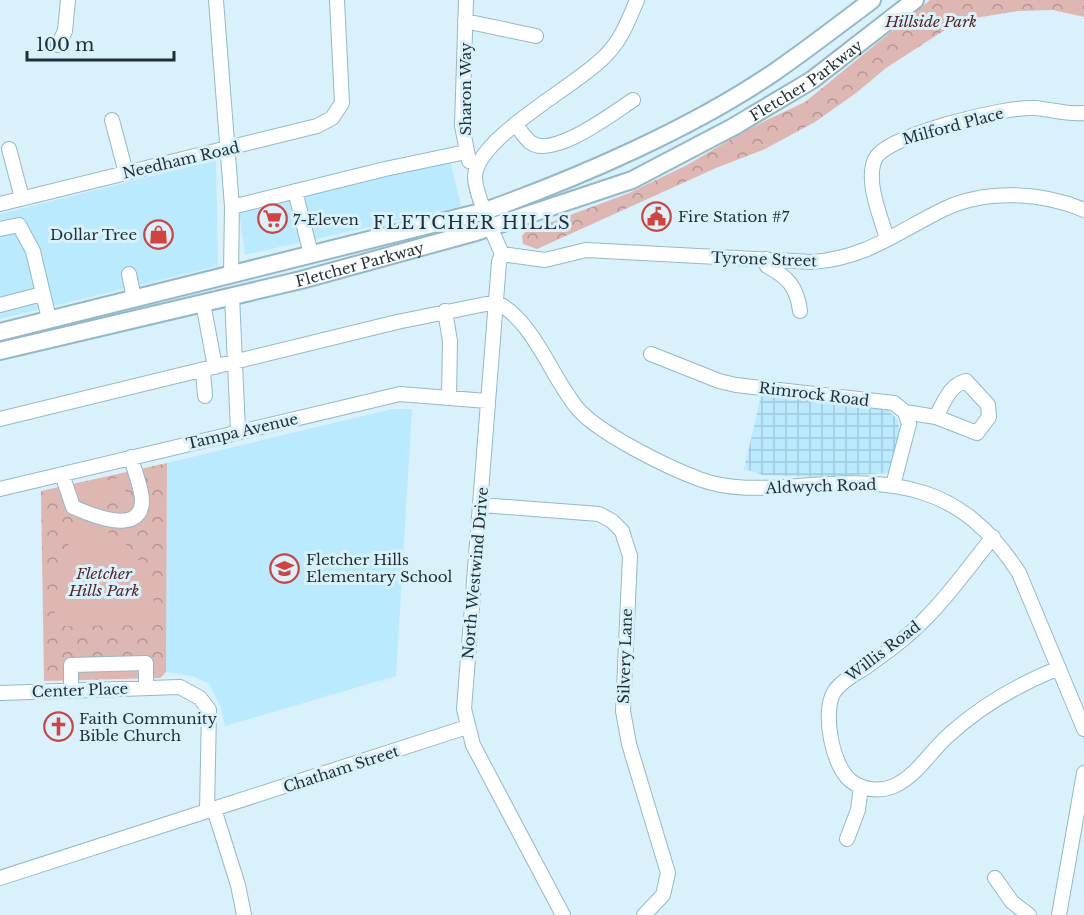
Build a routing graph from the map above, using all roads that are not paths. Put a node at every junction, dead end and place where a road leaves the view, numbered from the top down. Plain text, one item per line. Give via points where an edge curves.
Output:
1 (68, 0) edge
2 (216, 0) edge
3 (337, 0) edge
4 (466, 0) edge
5 (637, 0) edge
6 (872, 0) edge
7 (915, 0) edge
8 (465, 21) junction
9 (536, 36) dead end
10 (58, 45) dead end
11 (633, 100) dead end
12 (1084, 113) edge
13 (112, 120) dead end
14 (515, 124) junction
15 (9, 149) dead end
16 (226, 150) junction
17 (466, 152) junction
18 (126, 173) junction
19 (475, 177) junction
20 (295, 191) junction
21 (22, 198) junction
22 (0, 204) edge
23 (232, 207) junction
24 (1084, 210) edge
25 (485, 211) junction
26 (492, 228) junction
27 (0, 229) edge
28 (887, 239) junction
29 (311, 254) junction
30 (502, 254) junction
31 (766, 259) junction
32 (266, 265) junction
33 (129, 274) dead end
34 (231, 274) junction
35 (42, 294) junction
36 (232, 296) junction
37 (134, 298) junction
38 (496, 302) junction
39 (204, 303) junction
40 (0, 305) edge
41 (445, 311) junction
42 (800, 311) dead end
43 (49, 319) junction
44 (0, 332) edge
45 (0, 351) edge
46 (651, 354) dead end
47 (235, 363) junction
48 (209, 368) junction
49 (205, 396) dead end
50 (449, 398) junction
51 (487, 401) junction
52 (905, 412) junction
53 (936, 417) dead end
54 (0, 419) edge
55 (238, 431) junction
56 (131, 457) junction
57 (62, 474) junction
58 (893, 485) junction
59 (0, 489) edge
60 (482, 505) junction
61 (993, 537) junction
62 (1059, 668) junction
63 (153, 687) junction
64 (71, 690) junction
65 (0, 693) edge
66 (467, 727) junction
67 (1084, 729) edge
68 (1084, 772) edge
69 (861, 787) junction
70 (211, 810) junction
71 (847, 839) dead end
72 (0, 878) edge
73 (995, 878) dead end
74 (244, 915) edge
75 (563, 915) edge
76 (644, 915) edge
77 (1029, 915) edge
78 (1059, 915) edge

1 - 10 street via 65,31
2 - 16 street
3 - 16 street, Needham Road via 342,103 332,118 317,126
4 - 8 street, Sharon Way
5 - 14 street via 618,42 604,58 579,81
6 - 25 main road, Fletcher Parkway via 775,72 697,118 553,186
7 - 26 main road, Fletcher Parkway via 812,80 733,127 632,180
8 - 9 street
8 - 17 street, Sharon Way via 462,126
11 - 14 street via 572,139 554,145 531,143
12 - 28 street, Milford Place via 1073,115 1033,108 992,113 885,147 875,159 872,176
13 - 18 street
14 - 19 street via 479,163
15 - 21 street
16 - 18 street, Needham Road
16 - 23 street
17 - 19 street, Sharon Way
17 - 20 street
18 - 21 street, Needham Road
19 - 25 street, Sharon Way
20 - 23 street
20 - 29 street
21 - 22 street, Needham Road
23 - 34 street
24 - 28 street, Tyrone Street via 1035,197 989,197 946,208
25 - 26 street, North Westwind Drive
25 - 29 main road, Fletcher Parkway
26 - 30 street, North Westwind Drive
26 - 36 main road, Fletcher Parkway
27 - 35 street via 19,225 33,251
28 - 31 street, Tyrone Street via 865,252 832,260
29 - 32 main road, Fletcher Parkway
30 - 31 street, Tyrone Street via 545,260 586,250
30 - 38 street, North Westwind Drive
31 - 42 street via 767,266 792,284 799,297
32 - 34 main road, Fletcher Parkway
32 - 36 main road via 234,286
33 - 37 street
34 - 37 main road, Fletcher Parkway
34 - 39 main road via 224,289
35 - 40 street
35 - 43 street
36 - 39 main road, Fletcher Parkway
36 - 47 street
37 - 43 main road, Fletcher Parkway
38 - 41 street
38 - 51 street, North Westwind Drive
38 - 58 street, Aldwych Road via 517,315 583,414 658,460 699,479 743,488 850,482
39 - 45 main road, Fletcher Parkway
39 - 48 street
41 - 47 street
41 - 50 street via 450,341
43 - 44 main road, Fletcher Parkway
46 - 52 street, Rimrock Road via 719,381 894,403
47 - 48 street
47 - 55 street
48 - 49 street
48 - 54 street
50 - 51 street, Tampa Avenue
50 - 55 street, Tampa Avenue via 400,394
51 - 60 street, North Westwind Drive
52 - 53 street, Rimrock Road
52 - 58 street via 909,424
55 - 56 street, Tampa Avenue
56 - 57 street, Tampa Avenue
56 - 57 street via 142,504 129,519 111,522 73,507
57 - 59 street, Tampa Avenue
58 - 61 street, Aldwych Road via 948,504 975,520
60 - 66 street, North Westwind Drive via 464,709
60 - 76 street, Silvery Lane via 591,512 612,521 625,537 630,556 622,689 624,720 668,873 663,895
61 - 62 street, Aldwych Road via 1019,573
61 - 69 street, Willis Road via 927,618 834,693 828,710 837,762 844,774
62 - 67 street, Aldwych Road
62 - 69 street via 1016,688 967,719 899,783 880,790
63 - 64 street, Center Place
63 - 64 street via 146,663 71,665
63 - 70 street, Center Place via 188,690 209,710
64 - 65 street, Center Place
66 - 70 street, Chatham Street
66 - 75 street, North Westwind Drive
68 - 78 street
69 - 71 street via 858,810
70 - 72 street, Chatham Street
70 - 74 street, Center Place via 238,885
73 - 77 street via 1012,902

